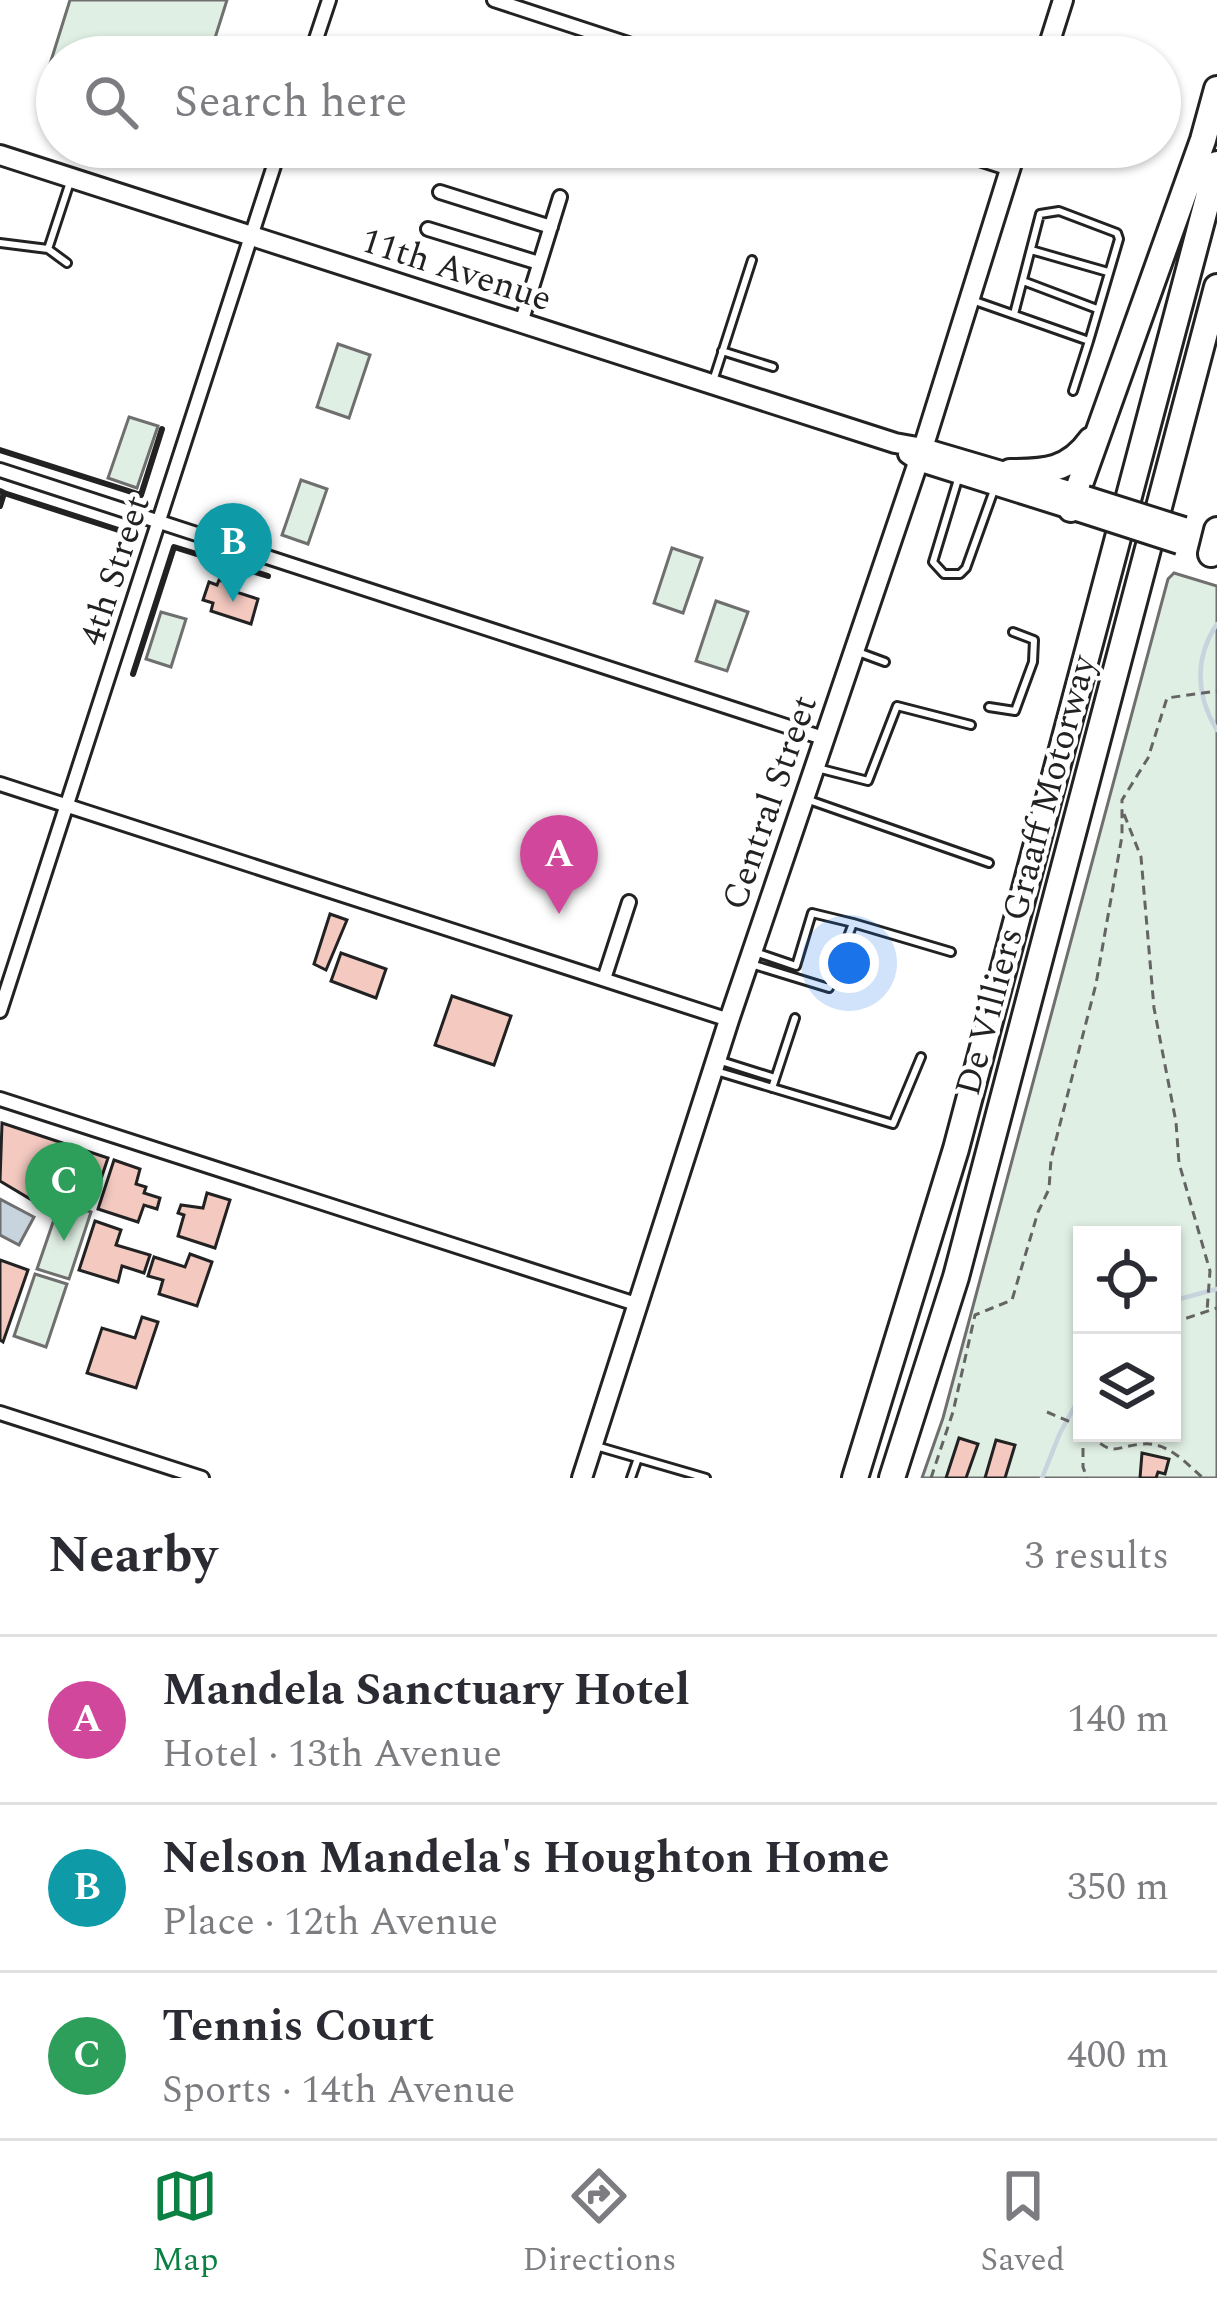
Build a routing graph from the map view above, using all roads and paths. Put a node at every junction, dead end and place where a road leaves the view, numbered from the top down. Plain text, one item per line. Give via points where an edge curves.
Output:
1 (329, 0) edge
2 (494, 0) edge
3 (1064, 0) edge
4 (317, 36) edge
5 (604, 36) edge
6 (1052, 36) edge
7 (1217, 89) edge
8 (0, 155) edge
9 (1217, 164) edge
10 (36, 167) edge
11 (40, 168) edge
12 (273, 168) edge
13 (1007, 168) edge
14 (1010, 169) joint
15 (71, 178) junction
16 (440, 192) dead end
17 (560, 197) dead end
18 (551, 226) junction
19 (428, 229) dead end
20 (250, 237) junction
21 (0, 242) edge
22 (48, 249) junction
23 (1031, 250) junction
24 (752, 260) dead end
25 (67, 263) dead end
26 (539, 263) junction
27 (1109, 273) junction
28 (1022, 281) junction
29 (1217, 287) edge
30 (968, 299) junction
31 (1097, 309) junction
32 (1013, 314) junction
33 (520, 323) junction
34 (1089, 341) junction
35 (722, 351) junction
36 (772, 367) dead end
37 (712, 385) junction
38 (1072, 391) dead end
39 (1099, 428) junction
40 (920, 454) junction
41 (0, 470) edge
42 (960, 475) junction
43 (1002, 479) junction
44 (1078, 503) junction
45 (161, 521) junction
46 (1215, 544) edge
47 (1012, 632) dead end
48 (854, 651) junction
49 (885, 662) dead end
50 (1214, 692) edge
51 (989, 707) dead end
52 (971, 725) dead end
53 (823, 738) junction
54 (813, 766) junction
55 (0, 784) edge
56 (803, 798) junction
57 (66, 806) junction
58 (1123, 812) junction
59 (989, 863) dead end
60 (629, 902) dead end
61 (853, 922) junction
62 (951, 952) dead end
63 (750, 957) junction
64 (796, 966) junction
65 (604, 979) junction
66 (792, 979) junction
67 (0, 1011) edge
68 (796, 1018) dead end
69 (729, 1020) junction
70 (921, 1057) dead end
71 (715, 1065) junction
72 (775, 1078) junction
73 (772, 1088) junction
74 (0, 1100) edge
75 (639, 1305) junction
76 (1217, 1308) edge
77 (1207, 1310) junction
78 (1181, 1320) edge
79 (1047, 1412) dead end
80 (0, 1413) edge
81 (1073, 1423) edge
82 (1084, 1442) edge
83 (1098, 1442) edge
84 (593, 1445) junction
85 (638, 1458) junction
86 (202, 1478) edge
87 (582, 1478) edge
88 (631, 1478) edge
89 (706, 1478) edge
90 (855, 1478) edge
91 (892, 1478) edge
92 (931, 1478) edge
93 (1087, 1478) edge
94 (1203, 1478) edge

1 - 4 street
2 - 5 street
3 - 6 main road
7 - 39 highway
8 - 10 main road, 11th Avenue
9 - 90 highway via 956,1150
11 - 15 main road, 11th Avenue
12 - 20 street, 4th Street
13 - 14 street
14 - 30 main road, Central Street
15 - 20 main road, 11th Avenue
15 - 22 lane
16 - 18 street
17 - 18 street
18 - 26 street
19 - 26 street
20 - 33 main road, 11th Avenue
20 - 45 street, 4th Street
21 - 22 lane
22 - 25 lane
23 - 27 lane
23 - 27 lane via 1040,214 1059,211 1117,233
23 - 28 lane
24 - 35 lane
26 - 33 street
27 - 31 lane
28 - 31 lane
28 - 32 lane
29 - 91 highway, De Villiers Graaff Motorway via 956,1277
30 - 32 lane
30 - 40 main road, Central Street
31 - 34 lane
32 - 34 lane
33 - 37 main road, 11th Avenue
34 - 38 lane
35 - 36 lane
35 - 37 lane
37 - 40 main road, 11th Avenue
39 - 43 highway via 1058,470
39 - 44 highway
40 - 42 main road, 11th Avenue
40 - 43 main road, 11th Avenue
40 - 48 main road, Central Street
41 - 45 street
42 - 43 main road, 11th Avenue
42 - 43 lane via 934,554 944,574 966,568
43 - 44 main road, 11th Avenue
44 - 46 main road, 11th Avenue, bridge
45 - 53 street
45 - 57 street, 4th Street
47 - 51 lane via 1034,640 1033,662 1015,711
48 - 49 lane
48 - 53 main road, Central Street
50 - 58 path via 1167,698
52 - 54 lane via 897,706 868,781
53 - 54 main road, Central Street
54 - 56 main road, Central Street
55 - 57 street
56 - 59 lane
56 - 63 main road, Central Street
57 - 65 street
57 - 67 street, 4th Street
58 - 77 path via 1142,857 1154,1008 1179,1163 1210,1271
58 - 92 path via 1096,984 1049,1189 1012,1300 975,1315
60 - 65 street
61 - 62 lane
61 - 64 lane via 812,913
61 - 66 lane via 830,988
63 - 64 lane
63 - 66 lane
63 - 69 main road, Central Street
64 - 66 lane
65 - 69 street
68 - 72 lane
69 - 71 main road, Central Street
70 - 73 lane via 893,1124
71 - 72 lane
71 - 73 lane
71 - 75 main road, Central Street
72 - 73 lane
74 - 75 street
75 - 84 main road, Central Street
76 - 77 path
77 - 78 path
79 - 81 path
80 - 86 street
82 - 93 path
83 - 94 path via 1118,1452 1140,1444 1165,1449
84 - 85 lane
84 - 87 main road, Central Street
85 - 88 lane
85 - 89 lane

